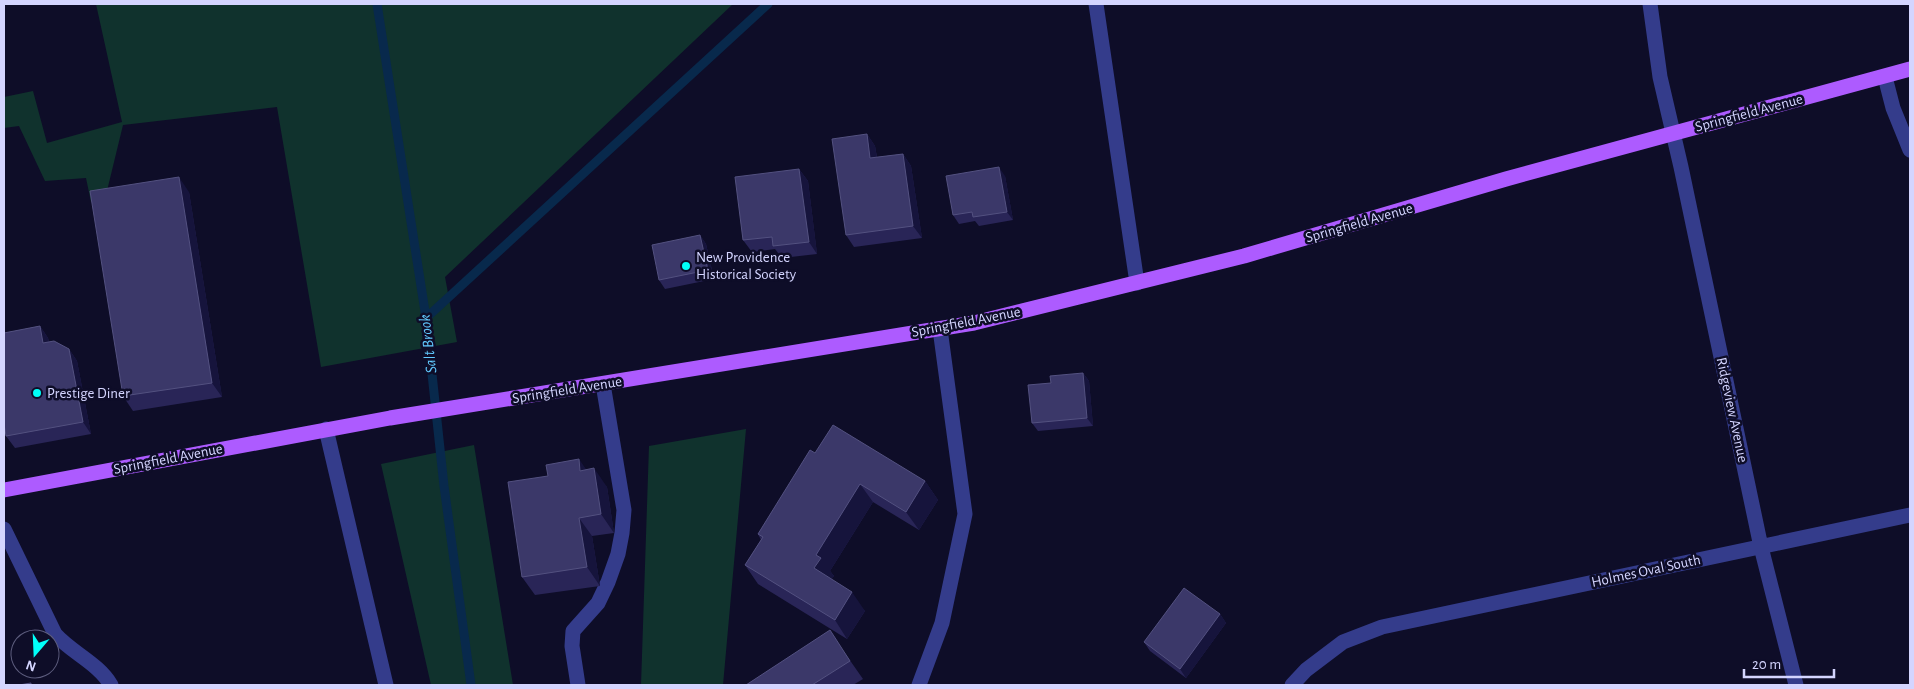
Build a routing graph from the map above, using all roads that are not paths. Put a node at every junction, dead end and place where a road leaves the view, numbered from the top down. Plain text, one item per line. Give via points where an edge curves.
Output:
1 (1096, 4) edge
2 (1650, 4) edge
3 (1910, 69) edge
4 (1885, 77) junction
5 (1673, 134) junction
6 (1910, 150) edge
7 (1137, 283) junction
8 (940, 329) junction
9 (603, 384) junction
10 (326, 429) junction
11 (4, 490) edge
12 (1910, 515) edge
13 (4, 529) edge
14 (1761, 547) junction
15 (111, 685) edge
16 (386, 685) edge
17 (578, 685) edge
18 (919, 685) edge
19 (1292, 685) edge
20 (1796, 685) edge

1 - 7 street
2 - 5 street, Ridgeview Avenue via 1660,77
3 - 4 main road, Springfield Avenue
4 - 5 main road, Springfield Avenue
4 - 6 street
5 - 7 main road, Springfield Avenue via 1244,256
5 - 14 street, Ridgeview Avenue
7 - 8 main road, Springfield Avenue
8 - 9 main road, Springfield Avenue
8 - 18 street via 965,514 942,623
9 - 10 main road, Springfield Avenue
9 - 17 street via 624,510 618,554 608,582 598,603 573,631
10 - 11 main road, Springfield Avenue
10 - 16 street
12 - 14 street, Holmes Oval South
13 - 15 street via 56,634 103,674
14 - 19 street, Holmes Oval South via 1382,627 1344,642 1306,670
14 - 20 street, Ridgeview Avenue

